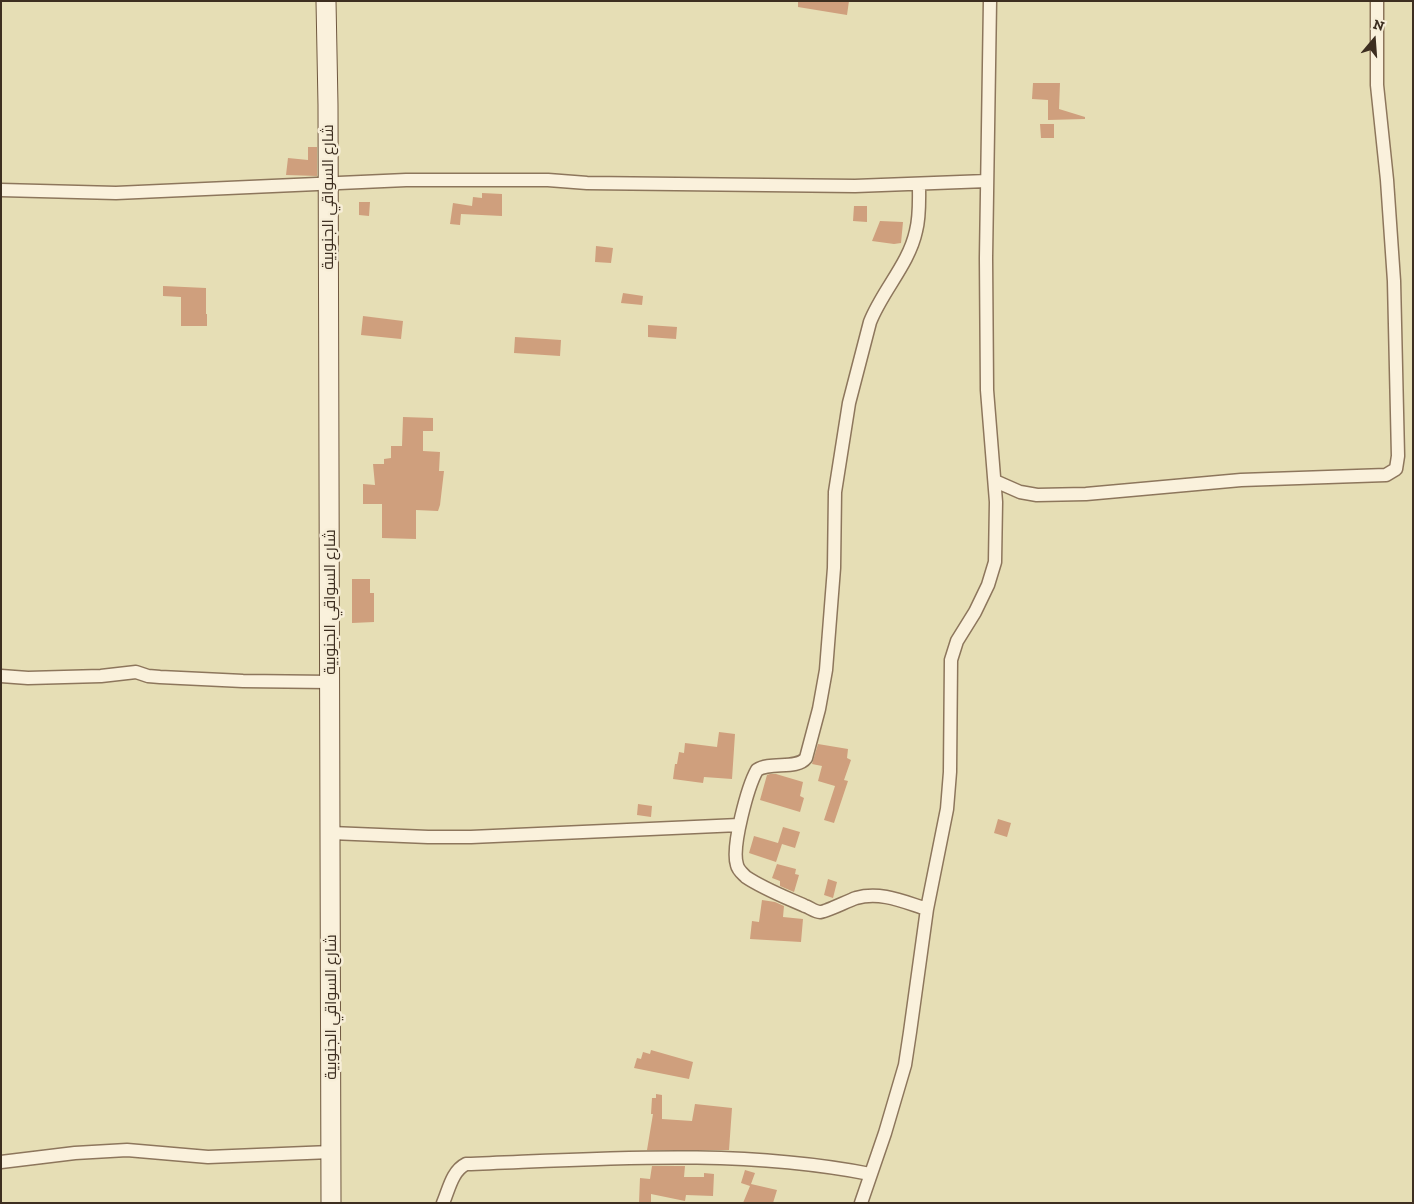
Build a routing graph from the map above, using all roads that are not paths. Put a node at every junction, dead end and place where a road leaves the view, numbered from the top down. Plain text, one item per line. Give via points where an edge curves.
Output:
1 (326, 1) edge
2 (990, 1) edge
3 (1377, 1) edge
4 (987, 182) junction
5 (328, 183) junction
6 (919, 184) junction
7 (1, 190) edge
8 (995, 481) junction
9 (1, 676) edge
10 (330, 682) junction
11 (740, 825) junction
12 (331, 833) junction
13 (927, 909) junction
14 (331, 1152) junction
15 (1, 1162) edge
16 (870, 1174) junction
17 (331, 1203) edge
18 (444, 1203) edge
19 (861, 1203) edge

1 - 5 street, شارع السواقي الجنوبية
2 - 4 street
3 - 8 street via 1377,84 1394,281 1396,469 1386,475 1242,480 1086,494 1037,495 1020,492
4 - 6 street
4 - 8 street via 987,390
5 - 6 street via 548,180 855,186
5 - 7 street via 116,193
5 - 10 street, شارع السواقي الجنوبية
6 - 11 street via 919,212 913,243 872,316 849,403 835,500 834,568 826,670 806,758 800,763 768,765 757,770
8 - 13 street via 996,550 992,574 975,612 957,641 951,660 947,809
9 - 10 street via 101,676 136,672 160,677
10 - 12 street, شارع السواقي الجنوبية
11 - 12 street via 472,837
11 - 13 street via 736,864 740,872 755,883 786,897 820,912 873,895
12 - 14 street, شارع السواقي الجنوبية
13 - 16 street via 905,1065
14 - 15 street via 208,1158 127,1150
14 - 17 street, شارع السواقي الجنوبية
16 - 18 street via 834,1167 737,1158 642,1157 466,1164 456,1172
16 - 19 street

